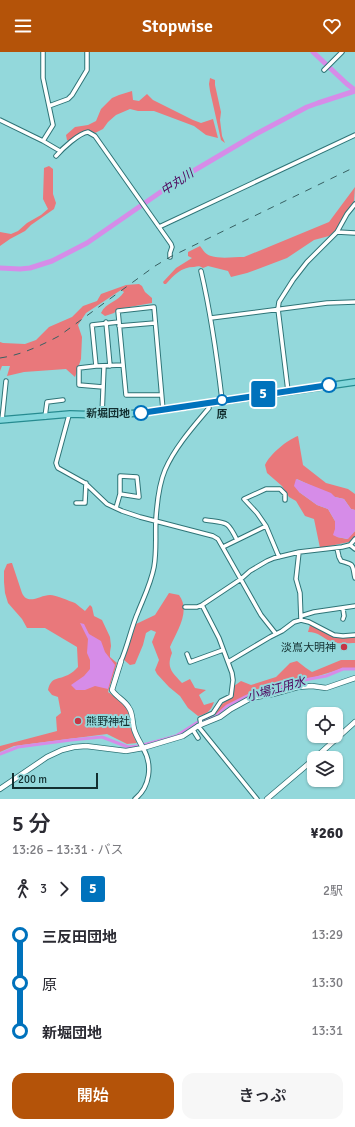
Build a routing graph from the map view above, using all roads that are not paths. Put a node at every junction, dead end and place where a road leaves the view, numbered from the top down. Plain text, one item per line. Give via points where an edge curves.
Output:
1 (43, 52) edge
2 (86, 52) edge
3 (342, 52) edge
4 (324, 70) dead end
5 (49, 106) junction
6 (0, 120) edge
7 (355, 135) edge
8 (43, 141) junction
9 (60, 151) junction
10 (56, 156) dead end
11 (355, 204) edge
12 (159, 228) junction
13 (337, 232) junction
14 (355, 233) edge
15 (170, 257) dead end
16 (201, 271) dead end
17 (355, 302) edge
18 (278, 309) junction
19 (211, 318) junction
20 (106, 322) junction
21 (155, 323) junction
22 (119, 324) junction
23 (123, 365) junction
24 (96, 366) junction
25 (104, 366) junction
26 (110, 366) junction
27 (6, 381) dead end
28 (355, 382) edge
29 (103, 387) junction
30 (288, 390) junction
31 (162, 395) junction
32 (63, 400) dead end
33 (222, 400) junction
34 (2, 402) edge
35 (208, 403) junction
36 (164, 410) junction
37 (69, 414) junction
38 (102, 414) junction
39 (46, 417) junction
40 (1, 420) edge
41 (86, 483) junction
42 (120, 494) junction
43 (285, 500) dead end
44 (76, 503) dead end
45 (116, 508) junction
46 (205, 520) dead end
47 (156, 521) junction
48 (266, 526) junction
49 (355, 539) edge
50 (237, 540) junction
51 (350, 545) junction
52 (223, 547) junction
53 (337, 548) junction
54 (355, 549) edge
55 (299, 552) junction
56 (279, 557) junction
57 (355, 578) edge
58 (241, 579) junction
59 (202, 605) junction
60 (355, 606) edge
61 (186, 607) dead end
62 (344, 609) junction
63 (301, 618) junction
64 (343, 619) dead end
65 (276, 634) junction
66 (355, 635) edge
67 (223, 650) junction
68 (187, 654) dead end
69 (121, 661) joint
70 (228, 662) junction
71 (355, 678) edge
72 (355, 722) edge
73 (200, 725) junction
74 (192, 730) junction
75 (197, 737) dead end
76 (144, 748) junction
77 (322, 751) edge
78 (307, 764) edge
79 (0, 789) edge
80 (135, 799) edge
81 (257, 799) edge
82 (267, 799) edge

1 - 5 street via 43,78
2 - 5 street via 87,70 72,95
3 - 4 street
5 - 8 street via 53,125
6 - 8 street
7 - 12 street
8 - 9 street
9 - 10 street
9 - 12 street via 85,132 95,136
11 - 13 street
12 - 15 street via 171,244
13 - 14 street
13 - 18 street via 302,268 279,302
16 - 19 street
17 - 18 street
18 - 19 street
18 - 30 street
19 - 33 street
20 - 22 street
20 - 24 street via 92,325
20 - 26 street
21 - 22 street
21 - 22 street via 154,307 118,311
21 - 31 street
22 - 23 street
23 - 26 street
23 - 31 street via 126,394
24 - 25 street
24 - 29 street via 79,368 79,386
25 - 26 street
25 - 29 street
27 - 34 street
28 - 30 main road
29 - 38 street
30 - 33 main road
31 - 36 street
32 - 39 street via 47,402
33 - 35 main road
34 - 40 street
35 - 36 main road
35 - 47 street via 209,408 179,445 165,470
36 - 38 main road
37 - 38 main road
37 - 39 main road
37 - 41 street via 56,462 58,468
39 - 40 main road
41 - 44 street via 85,503
41 - 45 street via 107,504
42 - 42 street via 120,476 137,477 139,497
42 - 45 street
43 - 48 street via 285,494 280,489 266,489 244,499 258,513
45 - 47 street
46 - 50 street via 230,526
47 - 52 street via 212,536 220,540
47 - 69 street via 156,551 152,574
48 - 50 street
48 - 56 street
49 - 51 street
50 - 52 street
51 - 53 street
51 - 54 street
52 - 58 street
53 - 55 street
53 - 57 street via 340,559 352,564
55 - 56 street
55 - 63 street via 296,579 300,593
56 - 58 street via 267,561
58 - 59 street
58 - 65 street via 261,615
59 - 61 street
59 - 67 street
60 - 62 street
62 - 63 street via 314,612
62 - 64 street
63 - 65 street
63 - 66 street via 334,635
65 - 70 street
67 - 68 street via 190,662
67 - 70 street
69 - 76 street via 112,690 128,706 134,730
70 - 73 street via 233,676 230,696 221,701 213,713 200,719
71 - 73 street via 326,688 298,687 251,698 220,718
72 - 77 street
73 - 74 street
73 - 81 street
74 - 75 street
74 - 76 street via 176,739
76 - 79 street via 69,748 51,755
76 - 80 street via 148,759 148,778 142,793
78 - 82 street

